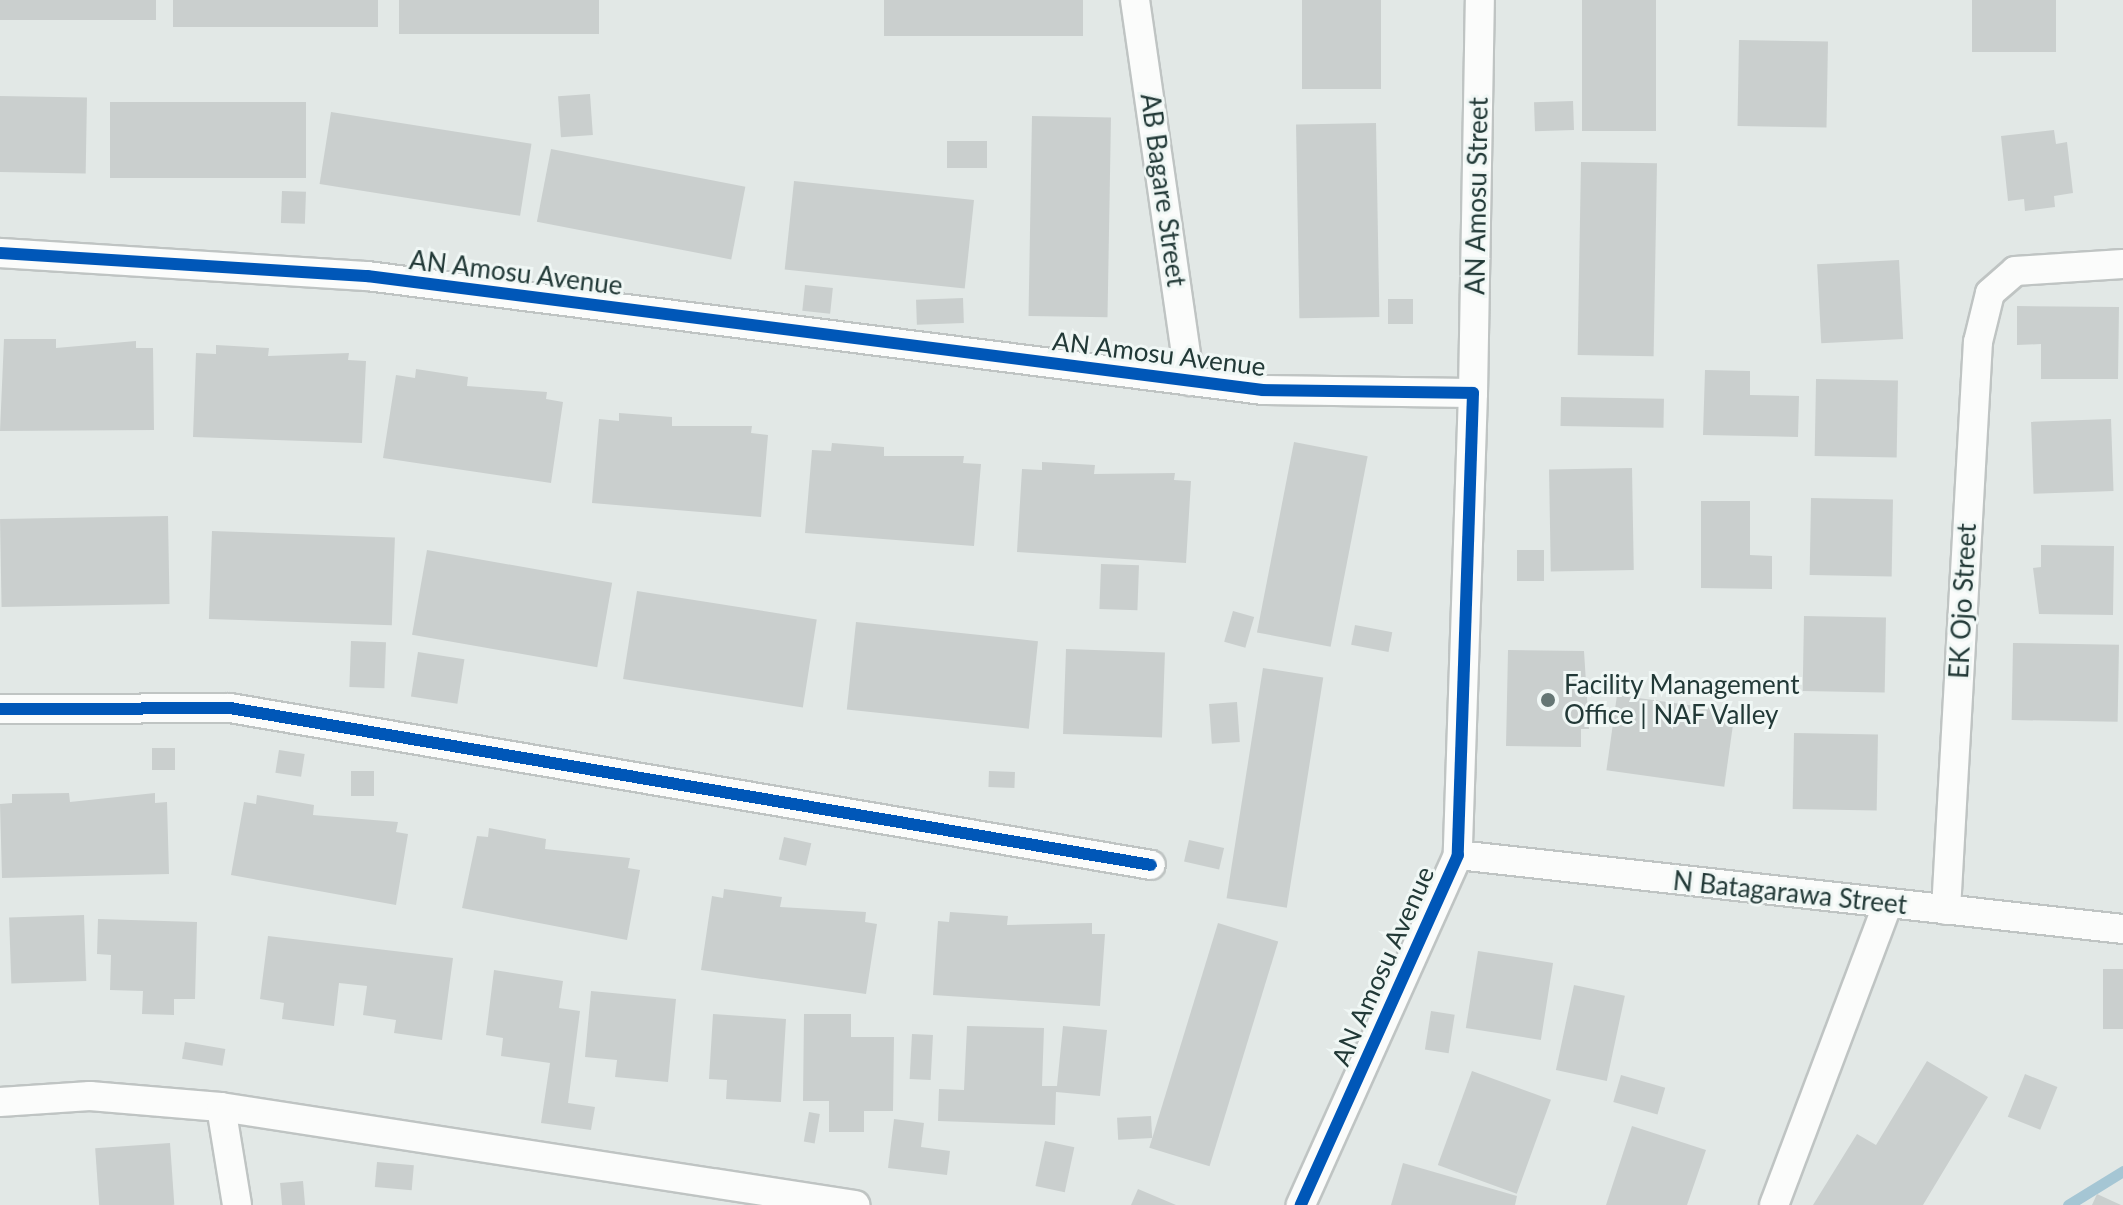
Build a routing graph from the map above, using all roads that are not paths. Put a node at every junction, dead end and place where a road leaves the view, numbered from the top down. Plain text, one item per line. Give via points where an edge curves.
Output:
1 (1135, 0) edge
2 (1480, 0) edge
3 (0, 253) edge
4 (2123, 264) edge
5 (1190, 381) junction
6 (1473, 393) junction
7 (0, 709) edge
8 (1458, 855) junction
9 (1151, 865) dead end
10 (1887, 906) junction
11 (1946, 910) junction
12 (2123, 929) edge
13 (0, 1102) edge
14 (221, 1107) junction
15 (237, 1205) edge
16 (855, 1205) edge
17 (1301, 1205) edge
18 (1774, 1205) edge

1 - 5 street, AB Bagare Street
2 - 6 street, AN Amosu Street
3 - 5 street, AN Amosu Avenue via 367,276
4 - 11 street, EK Ojo Street via 2015,271 1990,293 1978,342
5 - 6 street, AN Amosu Avenue via 1263,390
6 - 8 street, AN Amosu Avenue
7 - 9 street via 230,708
8 - 10 street, N Batagarawa Street
8 - 17 street, AN Amosu Avenue
10 - 11 street, N Batagarawa Street
10 - 18 street
11 - 12 street, N Batagarawa Street
13 - 14 street via 90,1096
14 - 15 street
14 - 16 street

